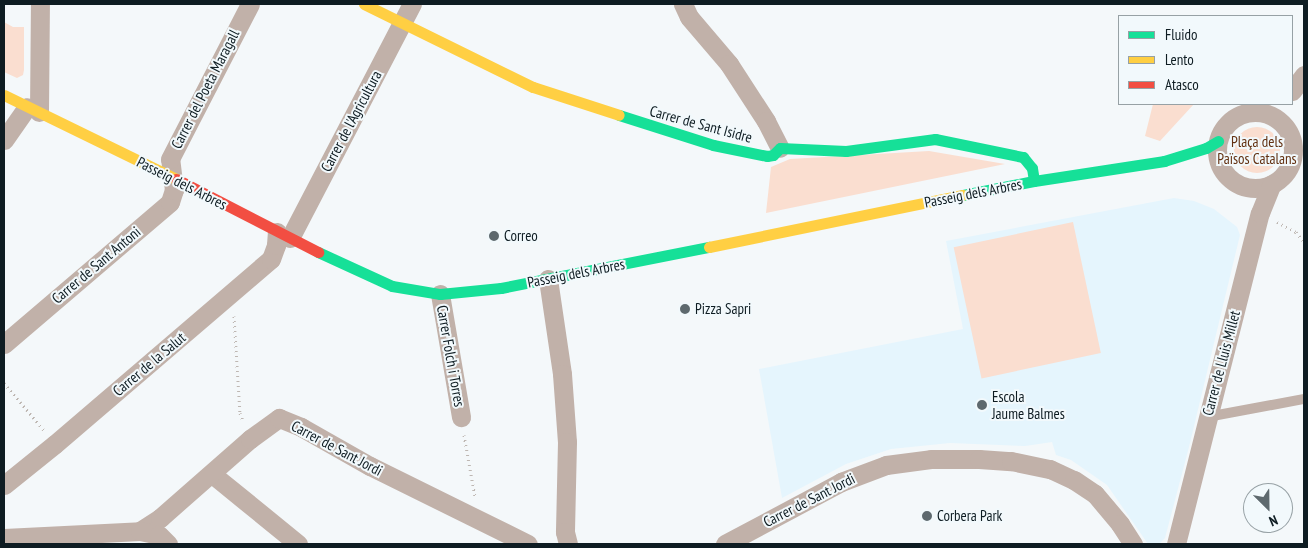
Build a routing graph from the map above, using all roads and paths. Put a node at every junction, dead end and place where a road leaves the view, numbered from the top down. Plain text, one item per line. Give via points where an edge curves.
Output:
1 (40, 4) edge
2 (250, 4) edge
3 (364, 4) edge
4 (412, 4) edge
5 (683, 4) edge
6 (402, 23) junction
7 (1304, 75) edge
8 (1293, 91) edge
9 (4, 95) edge
10 (33, 110) junction
11 (1278, 110) edge
12 (4, 140) edge
13 (1218, 141) junction
14 (780, 148) junction
15 (1184, 156) junction
16 (1221, 168) junction
17 (172, 177) junction
18 (1034, 181) junction
19 (1272, 184) junction
20 (1260, 213) junction
21 (283, 235) junction
22 (1304, 242) edge
23 (548, 279) junction
24 (233, 293) junction
25 (440, 294) junction
26 (4, 344) edge
27 (4, 383) edge
28 (1304, 399) edge
29 (461, 417) joint
30 (1206, 417) junction
31 (250, 438) junction
32 (55, 444) junction
33 (212, 474) junction
34 (4, 485) edge
35 (479, 520) junction
36 (140, 531) junction
37 (4, 538) edge
38 (168, 544) edge
39 (298, 544) edge
40 (528, 544) edge
41 (568, 544) edge
42 (725, 544) edge
43 (1133, 544) edge
44 (1176, 544) edge

1 - 10 street
2 - 17 street, Carrer del Poeta Maragall via 176,144 170,160
3 - 6 street, Carrer de Sant Isidre
4 - 6 street, Carrer de l'Agricultura
5 - 14 street via 689,17 729,64
6 - 14 street, Carrer de Sant Isidre via 502,74 563,99 713,145 767,156
6 - 21 street, Carrer de l'Agricultura
7 - 8 street
9 - 10 street, Passeig dels Arbres
10 - 12 street
10 - 17 street, Passeig dels Arbres
11 - 13 street via 1239,116 1225,126
11 - 19 street via 1293,146 1290,164 1279,180
13 - 15 street, Passeig dels Arbres
13 - 16 street via 1217,155
14 - 18 street, Carrer de Sant Isidre via 846,151 935,139 1022,157 1032,168
15 - 16 street, Passeig dels Arbres
15 - 18 street, Passeig dels Arbres
16 - 19 street via 1232,181 1247,188
17 - 21 street, Passeig dels Arbres
17 - 26 street, Carrer de Sant Antoni via 174,190 170,202
18 - 23 street, Passeig dels Arbres
19 - 20 street, Carrer de Lluis Millet
20 - 22 path via 1296,232
20 - 30 street, Carrer de Lluis Millet
21 - 24 street, Carrer de la Salut via 271,259
21 - 25 street, Passeig dels Arbres via 392,286
23 - 25 street, Passeig dels Arbres via 502,288
23 - 41 street via 562,374 567,442 565,532
24 - 31 path via 240,413
24 - 32 street, Carrer de la Salut
25 - 29 street, Carrer Folch i Torres
27 - 32 path
28 - 30 lane
29 - 35 path
30 - 44 street, Carrer de Lluis Millet
31 - 33 street, Carrer de Sant Jordi
31 - 35 street, Carrer de Sant Jordi via 274,420 286,420
32 - 34 street, Carrer de la Salut
33 - 36 street, Carrer de Sant Jordi
33 - 39 street
35 - 40 street, Carrer de Sant Jordi
36 - 37 street
36 - 38 street via 160,535
42 - 43 street, Carrer de Sant Jordi via 841,482 886,466 931,459 1011,460 1050,469 1095,494

